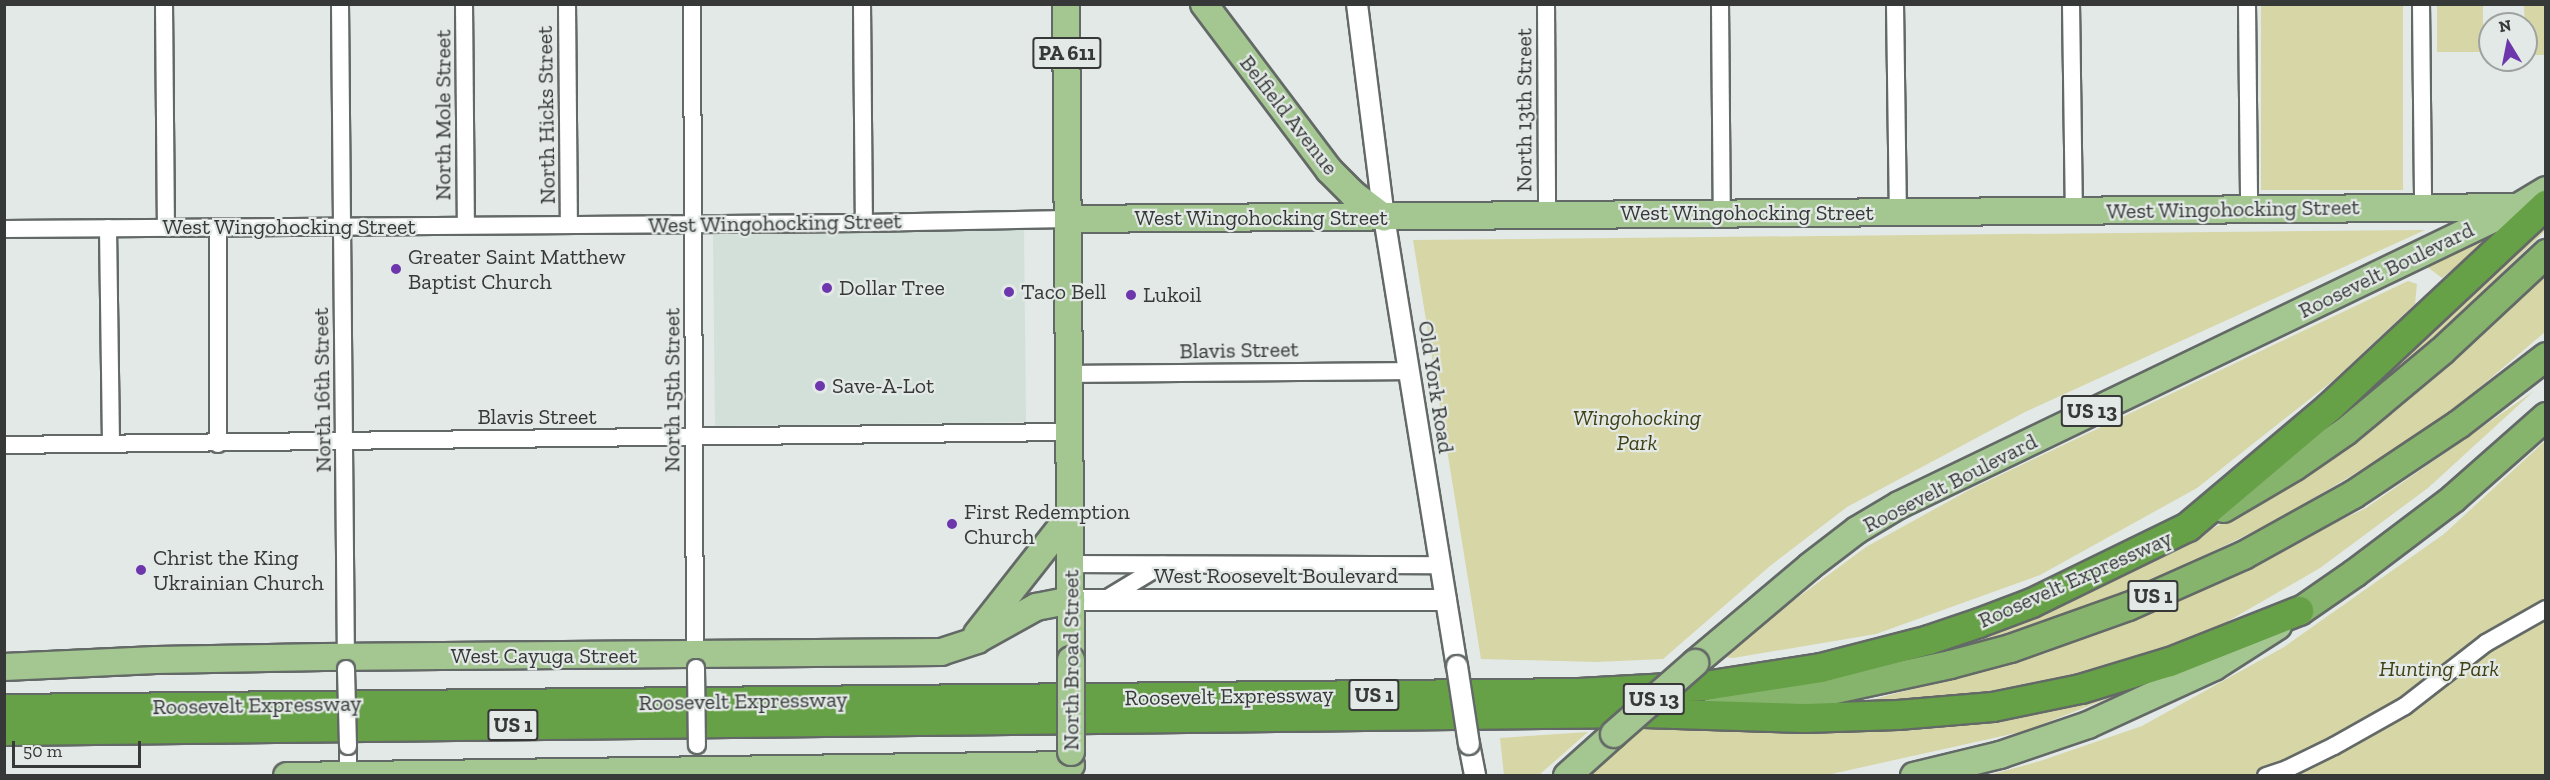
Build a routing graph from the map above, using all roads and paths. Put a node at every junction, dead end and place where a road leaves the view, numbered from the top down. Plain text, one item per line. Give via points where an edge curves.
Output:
1 (164, 4) edge
2 (340, 4) edge
3 (464, 4) edge
4 (567, 4) edge
5 (692, 4) edge
6 (862, 4) edge
7 (1066, 4) edge
8 (1204, 4) edge
9 (1357, 4) edge
10 (1546, 4) edge
11 (1720, 4) edge
12 (1895, 4) edge
13 (2071, 4) edge
14 (2247, 4) edge
15 (2421, 4) edge
16 (2546, 190) edge
17 (2532, 206) edge
18 (2423, 207) junction
19 (2249, 209) junction
20 (2074, 211) junction
21 (1898, 212) junction
22 (1722, 213) junction
23 (1547, 214) junction
24 (1384, 217) junction
25 (1068, 219) junction
26 (864, 223) junction
27 (694, 224) junction
28 (466, 225) junction
29 (569, 225) junction
30 (343, 226) junction
31 (218, 227) junction
32 (108, 228) junction
33 (166, 228) junction
34 (4, 229) edge
35 (2546, 253) edge
36 (2546, 356) edge
37 (1410, 371) junction
38 (1070, 374) junction
39 (2546, 416) edge
40 (1070, 432) junction
41 (694, 438) junction
42 (345, 441) junction
43 (111, 444) junction
44 (218, 444) junction
45 (4, 445) edge
46 (1070, 516) junction
47 (2188, 527) junction
48 (1071, 564) junction
49 (1162, 565) junction
50 (1440, 565) junction
51 (1106, 599) junction
52 (1071, 600) junction
53 (1446, 600) junction
54 (2546, 609) edge
55 (2299, 611) junction
56 (957, 648) junction
57 (695, 661) junction
58 (346, 663) junction
59 (4, 667) edge
60 (4, 710) edge
61 (1644, 713) junction
62 (4, 731) edge
63 (697, 763) edge
64 (1071, 764) edge
65 (872, 771) edge
66 (348, 775) edge
67 (286, 776) edge
68 (1475, 776) edge
69 (1567, 776) edge
70 (1914, 776) edge
71 (2266, 776) edge

1 - 33 street
2 - 30 street, North 16th Street
3 - 28 street, North Mole Street
4 - 29 street, North Hicks Street
5 - 27 street, North 15th Street
6 - 26 street
7 - 25 main road, North Broad Street / PA 611
8 - 24 main road, Belfield Avenue via 1329,170
9 - 24 street, Old York Road
10 - 23 street, North 13th Street
11 - 22 street
12 - 21 street
13 - 20 street
14 - 19 street
15 - 18 street
16 - 17 main road, Roosevelt Boulevard / US 13
17 - 18 main road, West Wingohocking Street
17 - 47 highway, US 1 via 2330,407
17 - 69 main road, Roosevelt Boulevard / US 13, bridge via 1899,506 1857,530 1695,663
18 - 19 main road, West Wingohocking Street
19 - 20 main road, West Wingohocking Street
20 - 21 main road, West Wingohocking Street
21 - 22 main road, West Wingohocking Street
22 - 23 main road, West Wingohocking Street
23 - 24 main road, West Wingohocking Street
24 - 25 main road, West Wingohocking Street
24 - 37 street, Old York Road
25 - 26 street, West Wingohocking Street
25 - 38 main road, North Broad Street / PA 611
26 - 27 street, West Wingohocking Street
27 - 29 street, West Wingohocking Street
27 - 41 street, North 15th Street
28 - 29 street, West Wingohocking Street
28 - 30 street, West Wingohocking Street
30 - 31 street, West Wingohocking Street
30 - 42 street, North 16th Street
31 - 33 street, West Wingohocking Street
31 - 44 street
32 - 33 street, West Wingohocking Street
32 - 34 street, West Wingohocking Street
32 - 43 street
35 - 47 highway, Roosevelt Expressway / US 1 via 2441,351 2345,431 2294,466
36 - 61 highway, Roosevelt Expressway / US 1 via 2458,424 2353,494 2242,555 2128,606 2010,648 1890,678 1769,700
37 - 38 street, Blavis Street
37 - 50 street, Old York Road
38 - 40 main road, North Broad Street / PA 611
39 - 55 highway, US 1 via 2445,505
40 - 41 street, Blavis Street
40 - 46 main road, North Broad Street / PA 611
41 - 42 street, Blavis Street
41 - 57 street, North 15th Street
42 - 44 street, Blavis Street
42 - 58 street, North 16th Street
43 - 44 street, Blavis Street
43 - 45 street, Blavis Street
46 - 48 main road, North Broad Street / PA 611
46 - 56 main road via 985,625
47 - 60 highway, Roosevelt Expressway / US 1 via 2032,603 1939,637 1821,668 1705,686 1579,693
48 - 49 street, West Roosevelt Boulevard
48 - 52 main road, North Broad Street / PA 611
49 - 50 street, West Roosevelt Boulevard
49 - 51 street, West Roosevelt Boulevard
50 - 53 street, Old York Road
51 - 52 street, West Roosevelt Boulevard
51 - 53 street, West Roosevelt Boulevard
52 - 56 main road, West Cayuga Street via 1036,606
52 - 64 main road, North Broad Street / PA 611, bridge
53 - 68 street, Old York Road, bridge
54 - 71 street via 2486,643 2405,706 2334,746
55 - 61 highway, US 1 via 2126,677 1993,707 1850,718
55 - 70 main road via 2214,667 2132,707 2044,741
56 - 57 main road, West Cayuga Street via 941,652
57 - 58 main road, West Cayuga Street
57 - 63 street, North 15th Street, bridge
58 - 59 main road, West Cayuga Street via 156,660
58 - 66 street, North 16th Street, bridge
61 - 62 highway, Roosevelt Expressway / US 1
63 - 65 main road
63 - 66 main road
64 - 65 main road
66 - 67 main road

